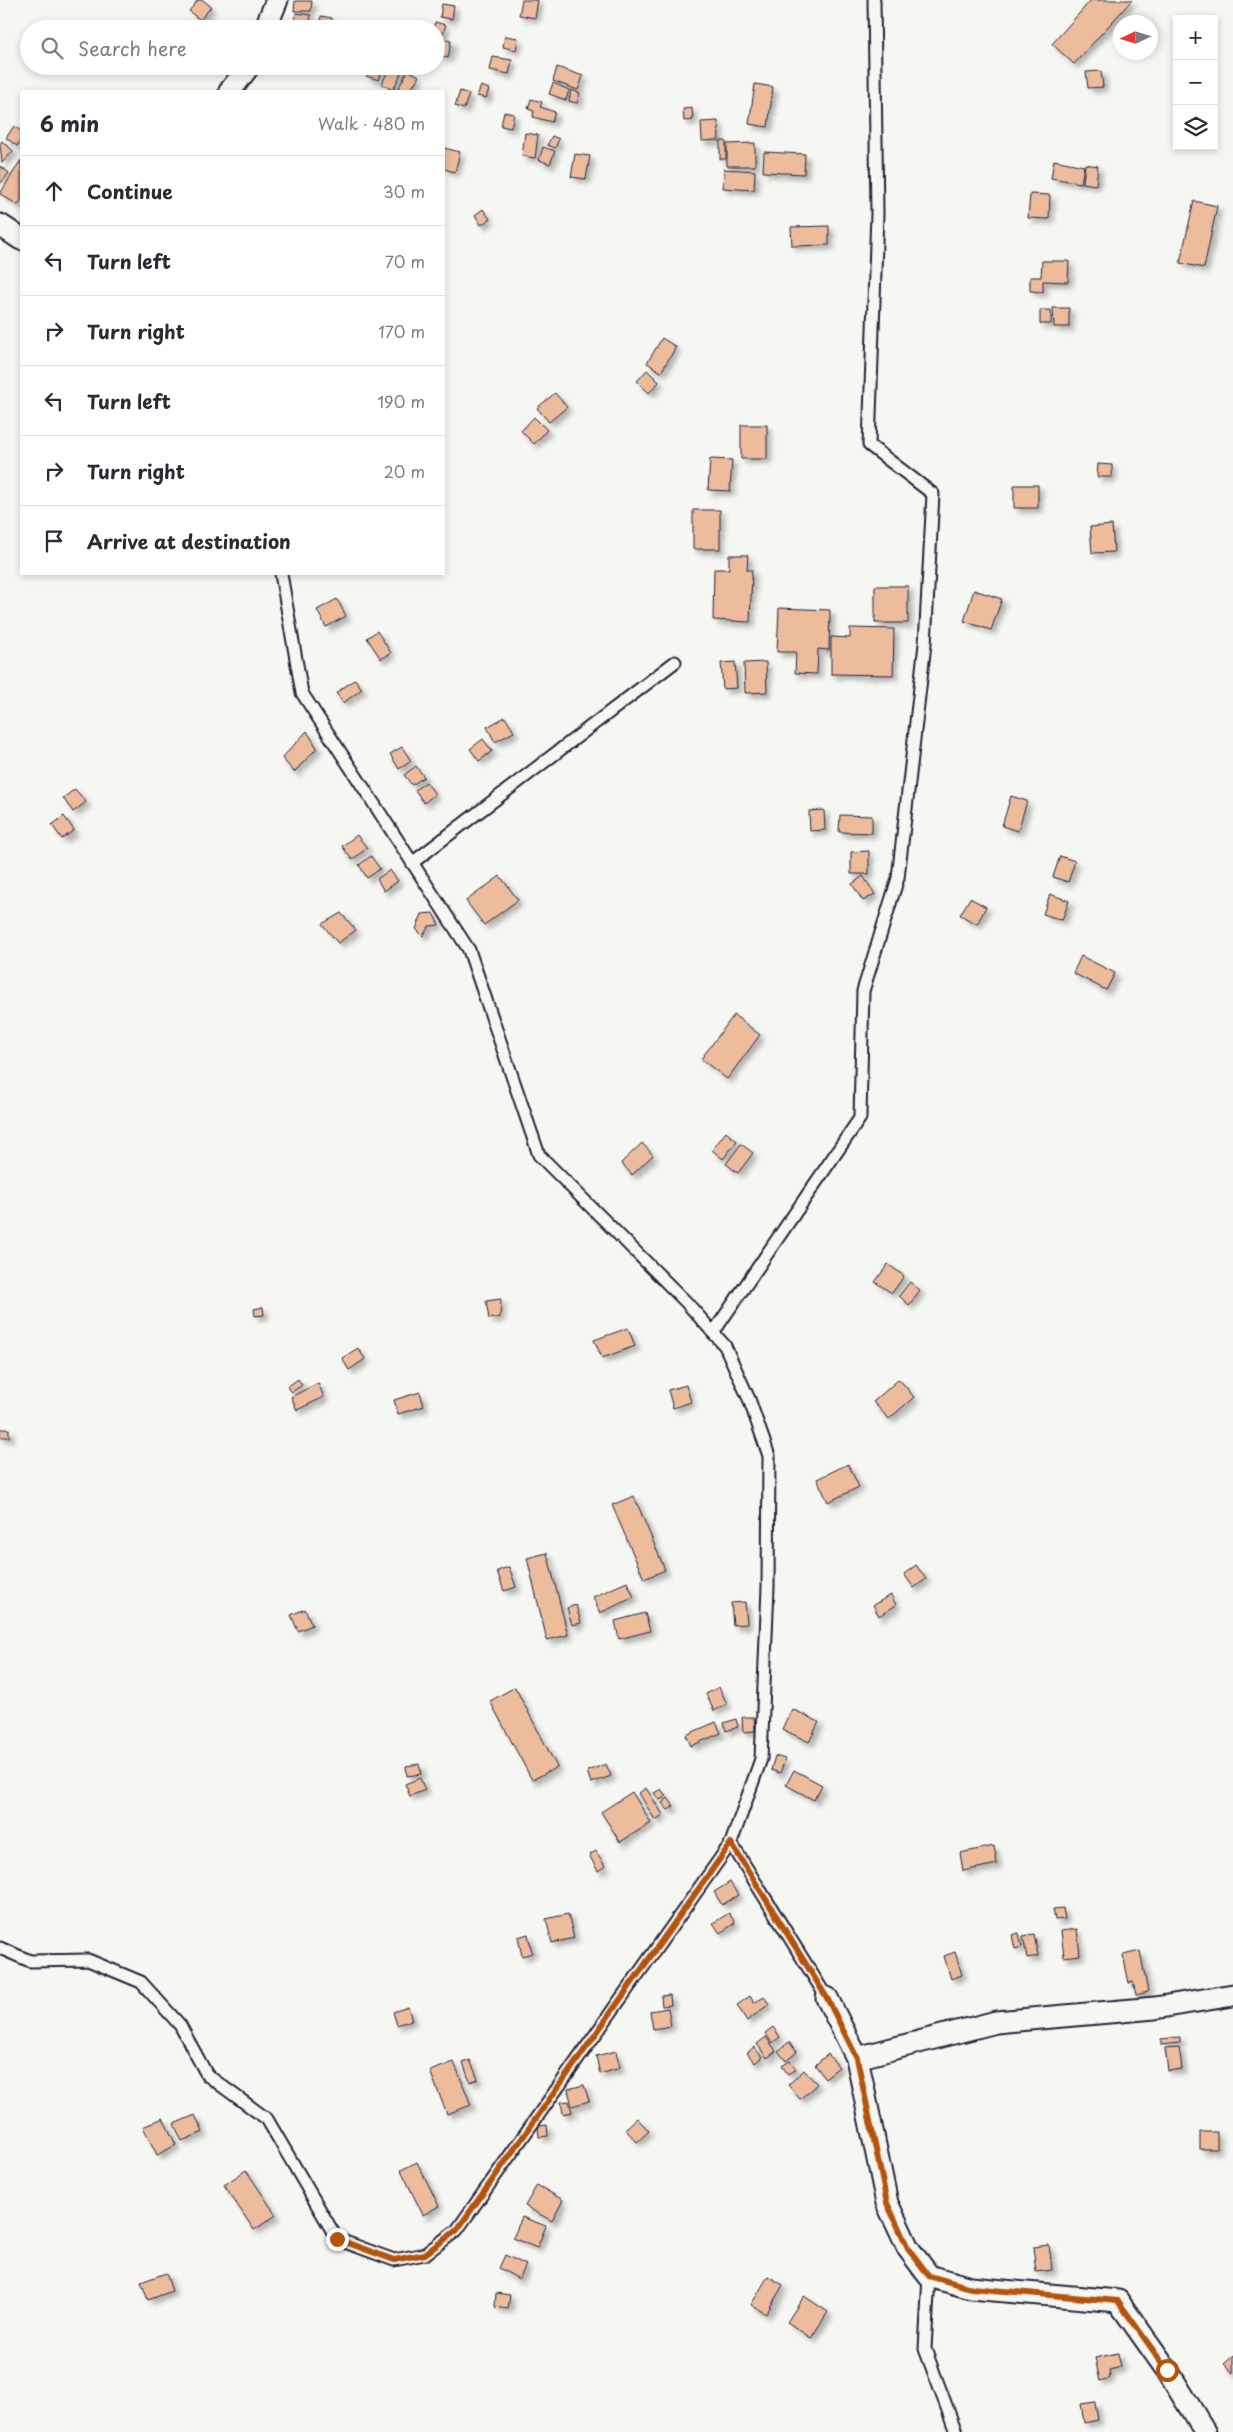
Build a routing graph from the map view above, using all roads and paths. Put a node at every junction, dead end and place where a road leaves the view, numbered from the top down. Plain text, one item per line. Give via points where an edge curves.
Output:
1 (277, 0) edge
2 (874, 0) edge
3 (269, 20) edge
4 (242, 75) edge
5 (231, 90) edge
6 (0, 225) edge
7 (20, 238) edge
8 (281, 575) edge
9 (675, 662) dead end
10 (412, 862) junction
11 (713, 1333) junction
12 (731, 1843) junction
13 (0, 1948) edge
14 (1233, 1994) edge
15 (827, 1998) joint
16 (857, 2058) junction
17 (929, 2276) junction
18 (956, 2432) edge
19 (1204, 2432) edge

1 - 3 street
2 - 11 lane via 877,214 869,445 933,494 925,644 898,878 863,992 860,1118
4 - 5 street
6 - 7 street
8 - 10 lane via 302,693
9 - 10 lane
10 - 11 lane via 469,950 539,1155
11 - 12 lane via 725,1346 769,1456 761,1759
12 - 13 lane via 457,2230 425,2254 394,2260 337,2239 267,2119 207,2075 180,2025 142,1982 88,1960 30,1961
12 - 15 lane
14 - 16 street via 1155,2008 996,2022
15 - 16 street
16 - 17 street via 887,2203 908,2248
17 - 18 lane via 925,2349
17 - 19 street via 971,2288 1118,2301 1167,2370

